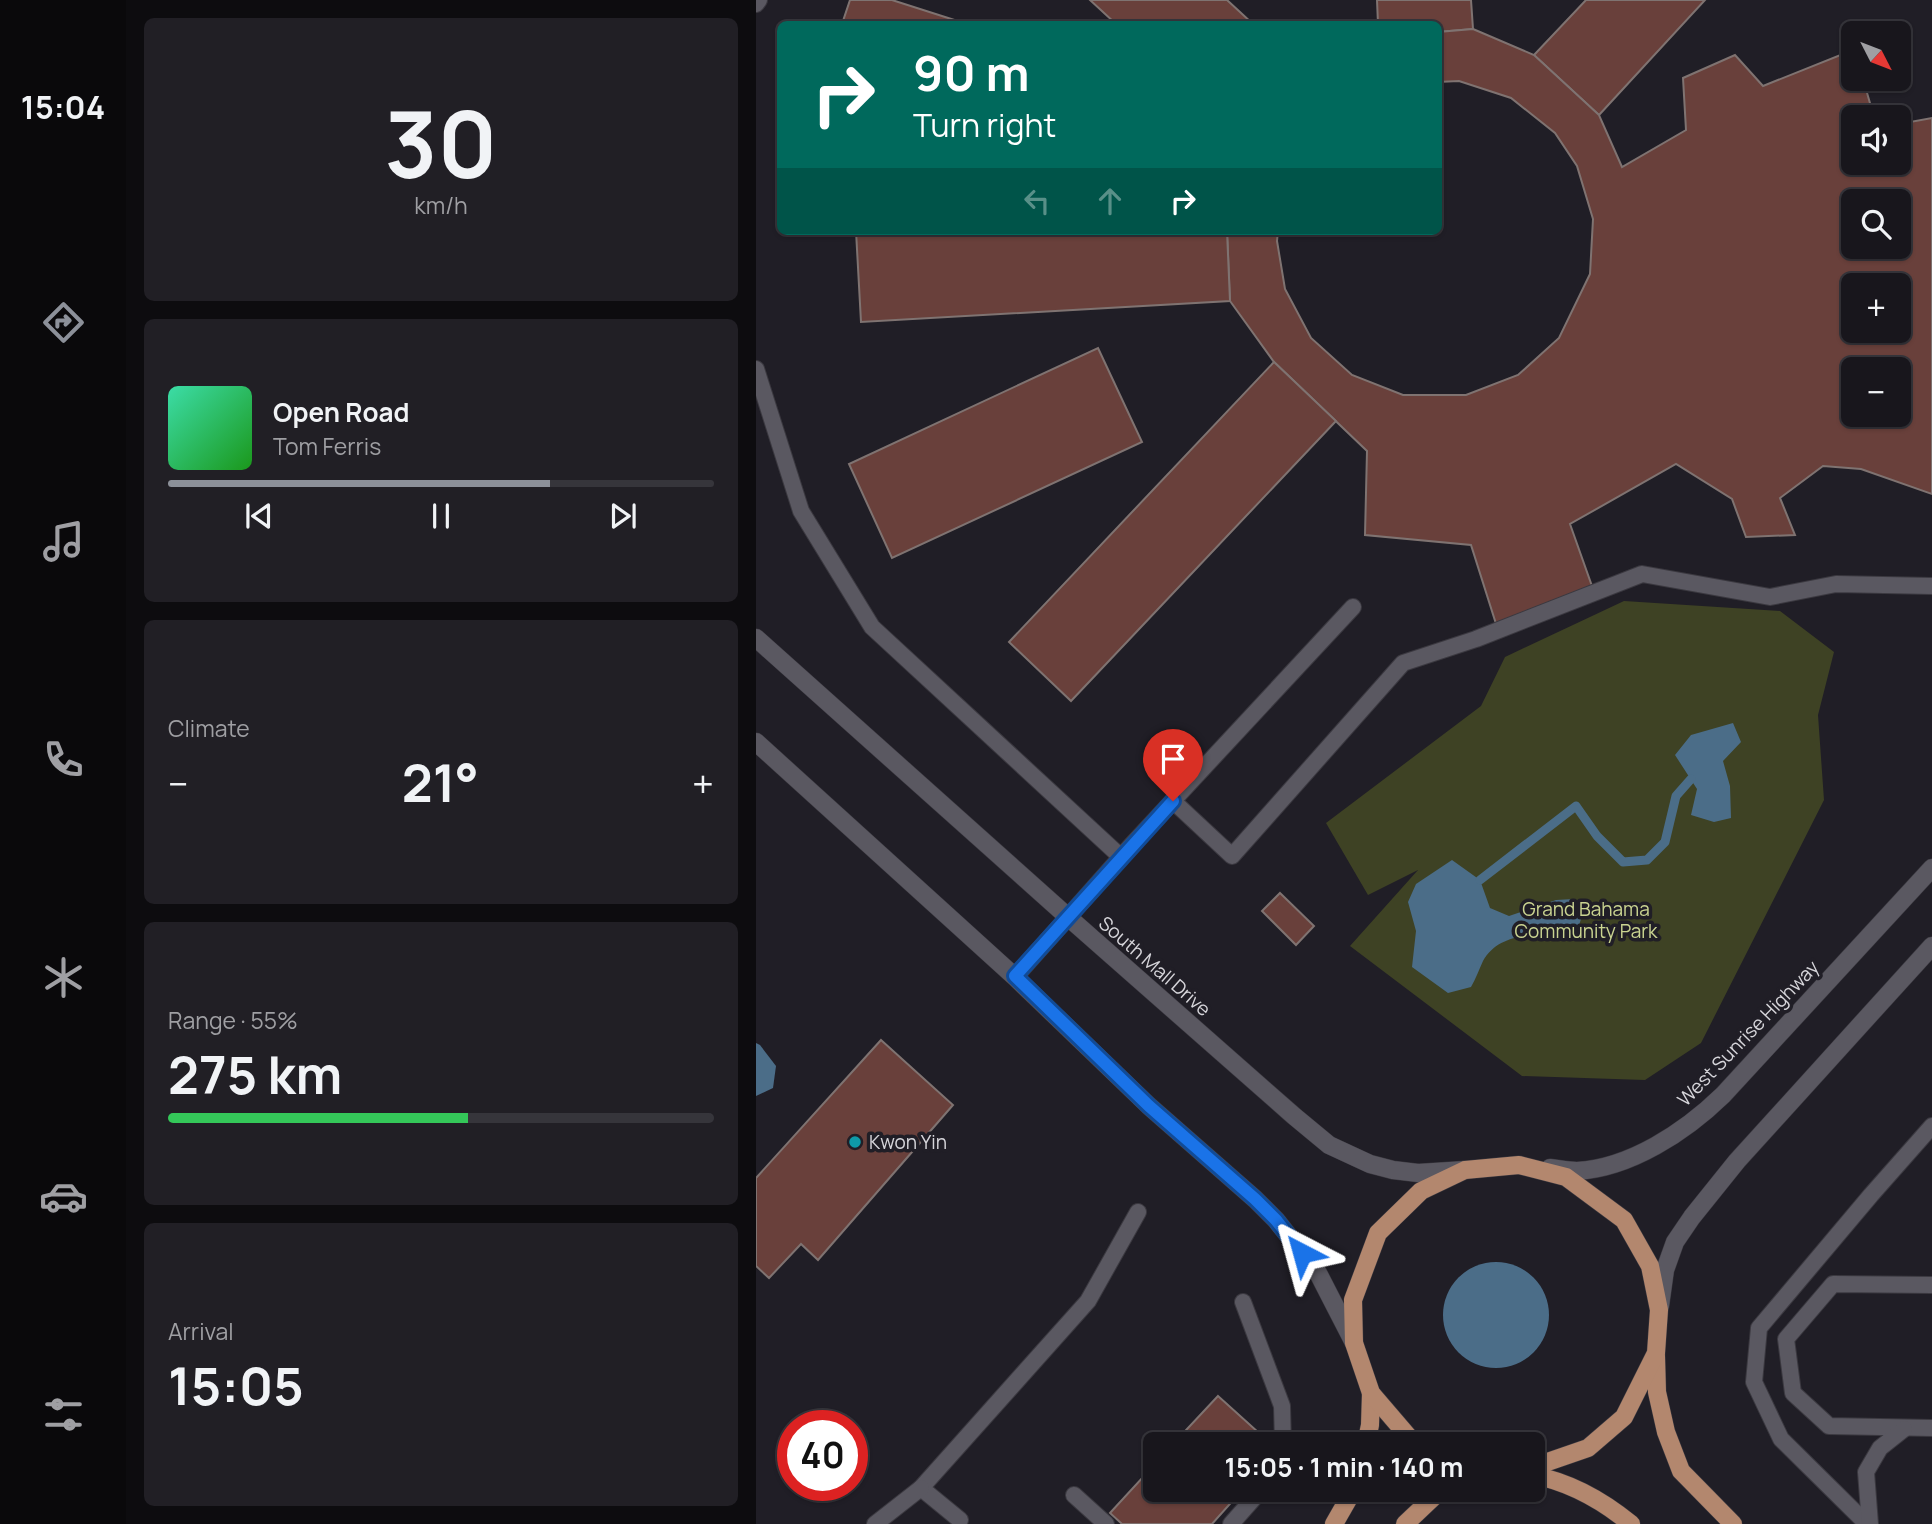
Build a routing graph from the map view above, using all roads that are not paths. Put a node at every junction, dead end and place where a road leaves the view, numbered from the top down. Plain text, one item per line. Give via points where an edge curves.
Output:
1 (759, 0) edge
2 (756, 5) edge
3 (756, 369) edge
4 (1932, 586) edge
5 (1353, 607) dead end
6 (756, 638) edge
7 (756, 742) edge
8 (1173, 801) junction
9 (1121, 857) junction
10 (1932, 868) edge
11 (1068, 917) junction
12 (1932, 946) edge
13 (1015, 976) junction
14 (1932, 1126) edge
15 (1518, 1165) junction
16 (1465, 1170) junction
17 (1139, 1212) dead end
18 (1932, 1286) edge
19 (1243, 1302) dead end
20 (1659, 1310) junction
21 (1354, 1343) junction
22 (1656, 1353) junction
23 (1371, 1393) junction
24 (1932, 1428) edge
25 (1903, 1429) junction
26 (1283, 1432) edge
27 (1368, 1432) edge
28 (1404, 1432) edge
29 (1545, 1463) edge
30 (1545, 1478) edge
31 (920, 1488) junction
32 (1074, 1495) dead end
33 (1250, 1502) edge
34 (1347, 1502) edge
35 (1428, 1502) edge
36 (960, 1520) dead end
37 (875, 1524) edge
38 (1106, 1524) edge
39 (1231, 1524) edge
40 (1334, 1524) edge
41 (1405, 1524) edge
42 (1631, 1524) edge
43 (1733, 1524) edge
44 (1868, 1524) edge

1 - 2 lane
3 - 9 lane via 801,511 873,626
4 - 8 lane via 1836,584 1770,597 1642,574 1403,663 1232,856
5 - 8 lane
6 - 11 street, South Mall Drive
7 - 13 street
8 - 9 lane
9 - 11 lane
10 - 15 street, West Sunrise Highway via 1702,1116 1651,1148 1599,1167 1576,1171
11 - 13 lane
11 - 16 street, South Mall Drive via 1329,1145 1392,1170
12 - 20 street via 1692,1217 1675,1242 1665,1270
13 - 21 street via 1276,1220 1318,1273
14 - 44 lane via 1759,1328 1755,1382 1781,1439
15 - 16 main road
15 - 20 main road via 1566,1177 1624,1220 1650,1266
16 - 21 main road via 1421,1191 1378,1233 1353,1300
17 - 31 lane via 1088,1301
18 - 25 lane via 1833,1284 1786,1339 1793,1393 1829,1426
19 - 26 lane via 1282,1406
20 - 22 main road
21 - 23 main road
22 - 29 main road via 1624,1416 1588,1448
22 - 43 main road via 1657,1392 1681,1471
23 - 27 main road
23 - 28 main road
24 - 25 lane
25 - 44 lane via 1880,1447 1866,1472
30 - 42 main road via 1582,1492
31 - 36 lane
31 - 37 lane
32 - 38 lane
33 - 39 lane
34 - 40 main road
35 - 41 main road

